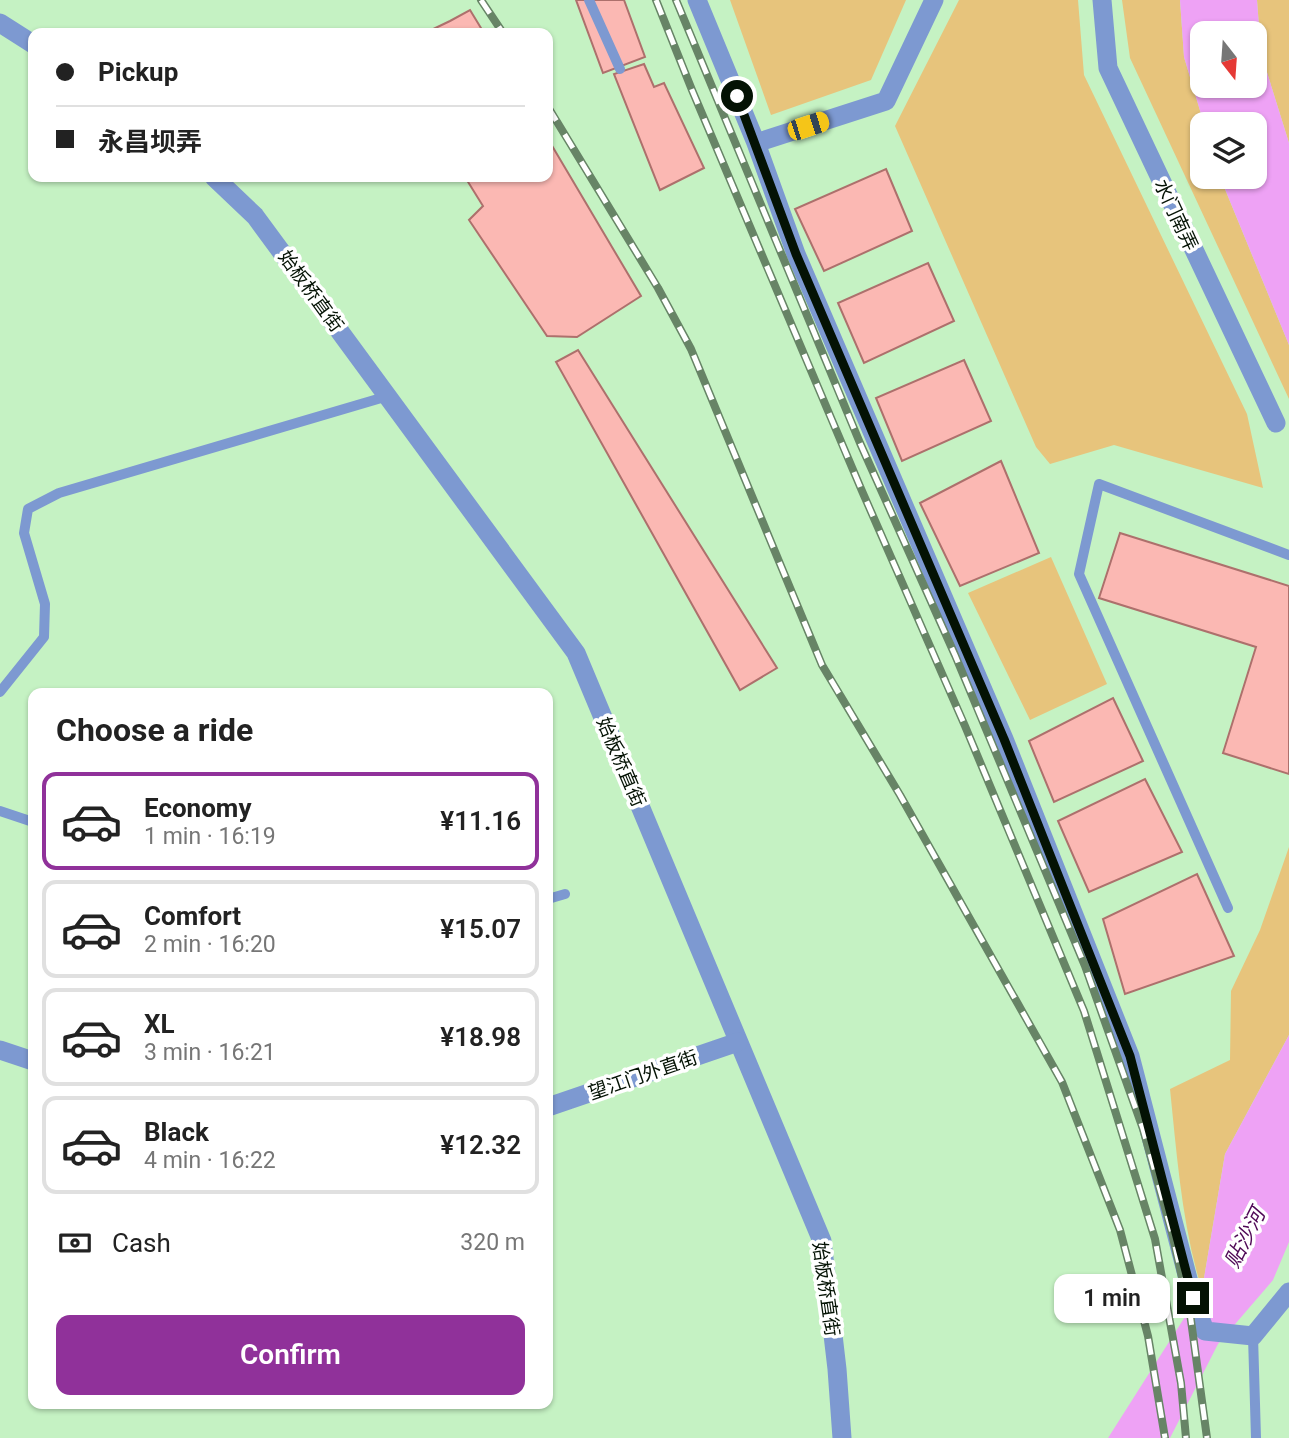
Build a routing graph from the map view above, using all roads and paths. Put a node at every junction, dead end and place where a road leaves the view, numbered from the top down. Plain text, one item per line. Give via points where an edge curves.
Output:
1 (589, 0) edge
2 (697, 0) edge
3 (934, 0) edge
4 (1102, 0) edge
5 (0, 23) edge
6 (28, 41) edge
7 (620, 69) dead end
8 (756, 143) junction
9 (219, 182) edge
10 (388, 396) junction
11 (1276, 424) dead end
12 (1289, 555) edge
13 (0, 692) edge
14 (0, 811) edge
15 (28, 820) edge
16 (565, 894) dead end
17 (553, 898) edge
18 (1228, 908) dead end
19 (738, 1042) junction
20 (0, 1050) edge
21 (28, 1059) edge
22 (553, 1105) edge
23 (1289, 1293) edge
24 (1247, 1336) junction
25 (842, 1438) edge
26 (1256, 1438) edge

1 - 7 lane
2 - 8 street
3 - 8 street via 886,101
4 - 11 street, 水门南弄 via 1108,68
5 - 6 street
8 - 24 street via 796,254 1004,739 1130,1056 1205,1331
9 - 10 street, 始板桥直街 via 256,216
10 - 13 lane via 59,493 28,509 24,533 45,604 44,637
10 - 19 street, 始板桥直街 via 576,653
12 - 18 lane via 1099,484 1079,574
14 - 15 lane
16 - 17 lane
19 - 22 street, 望江门外直街
19 - 25 street, 始板桥直街 via 822,1241
20 - 21 street
23 - 24 street
24 - 26 lane

